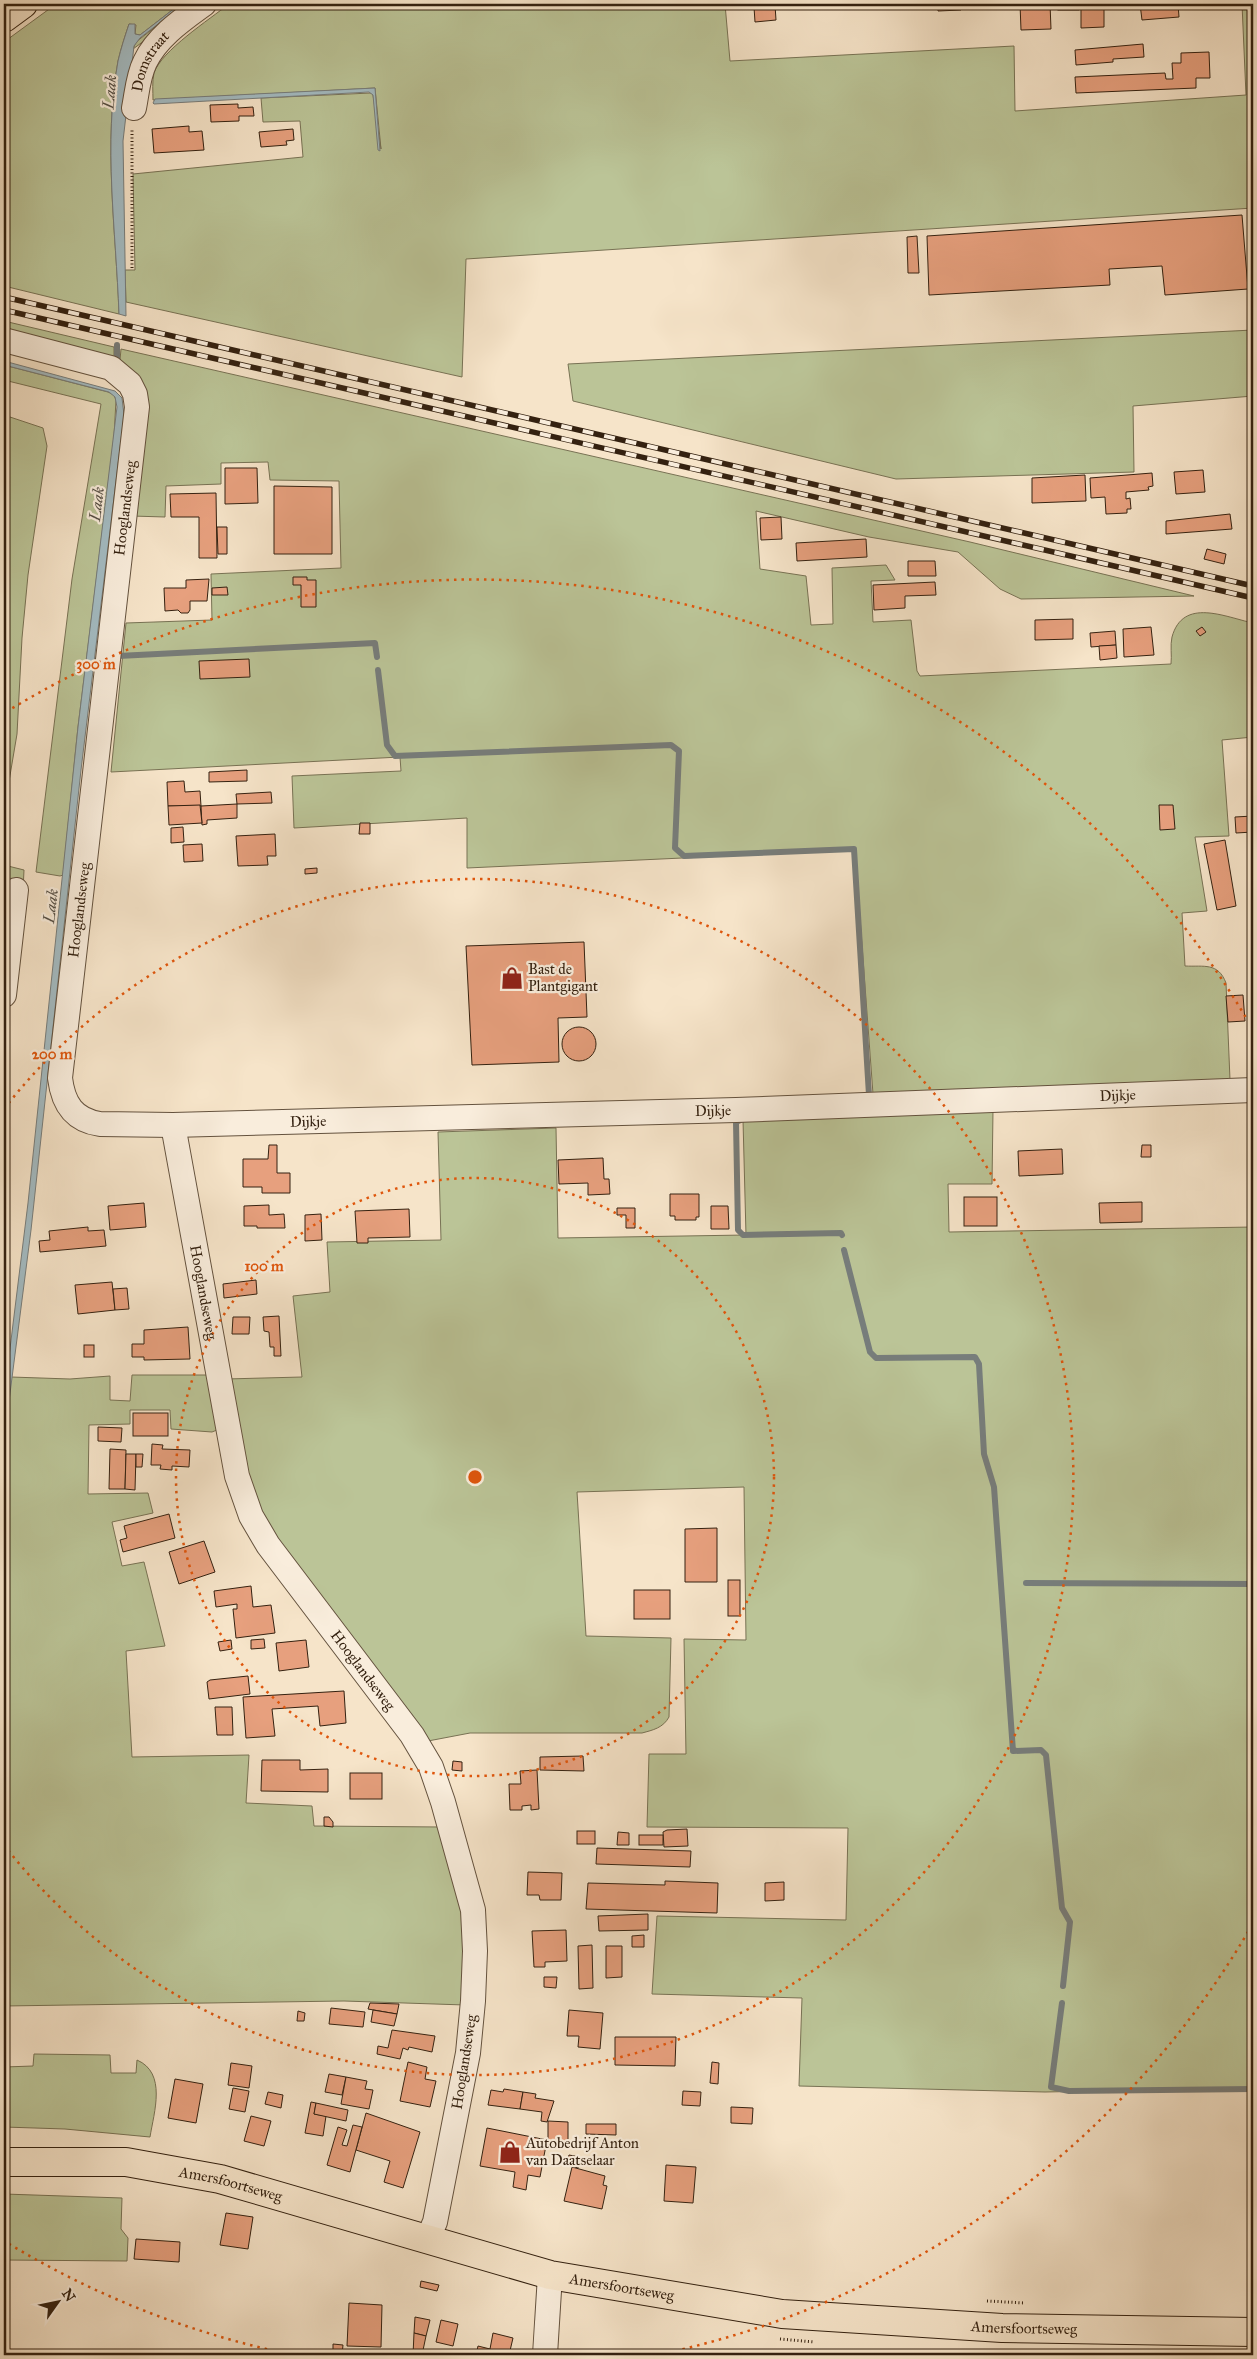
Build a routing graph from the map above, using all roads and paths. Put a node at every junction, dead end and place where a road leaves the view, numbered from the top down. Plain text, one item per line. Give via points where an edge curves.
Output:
1 (23, 4) edge
2 (204, 4) edge
3 (4, 18) edge
4 (134, 108) joint
5 (132, 268) dead end
6 (4, 340) edge
7 (16, 890) dead end
8 (4, 995) edge
9 (1253, 1090) edge
10 (173, 1126) junction
11 (4, 2162) edge
12 (427, 2240) junction
13 (550, 2275) junction
14 (977, 2301) dead end
15 (1026, 2303) dead end
16 (1253, 2332) edge
17 (545, 2355) edge

1 - 3 main road
2 - 4 street, Domstraat via 152,50 144,63
4 - 5 path via 130,172
6 - 10 street, Hooglandseweg via 102,365 122,375 133,389 137,407 60,1078 69,1109 82,1119 100,1124
7 - 8 street
9 - 10 street, Dijkje via 736,1110
10 - 12 street, Hooglandseweg via 229,1437 243,1497 268,1545 412,1735 431,1767 473,1910 475,1975 468,2052 435,2222
11 - 12 main road, Amersfoortseweg via 126,2162 220,2179
12 - 13 main road, Amersfoortseweg
13 - 16 main road, Amersfoortseweg via 782,2314 1002,2328
13 - 17 street
14 - 15 path, Amersfoortseweg

